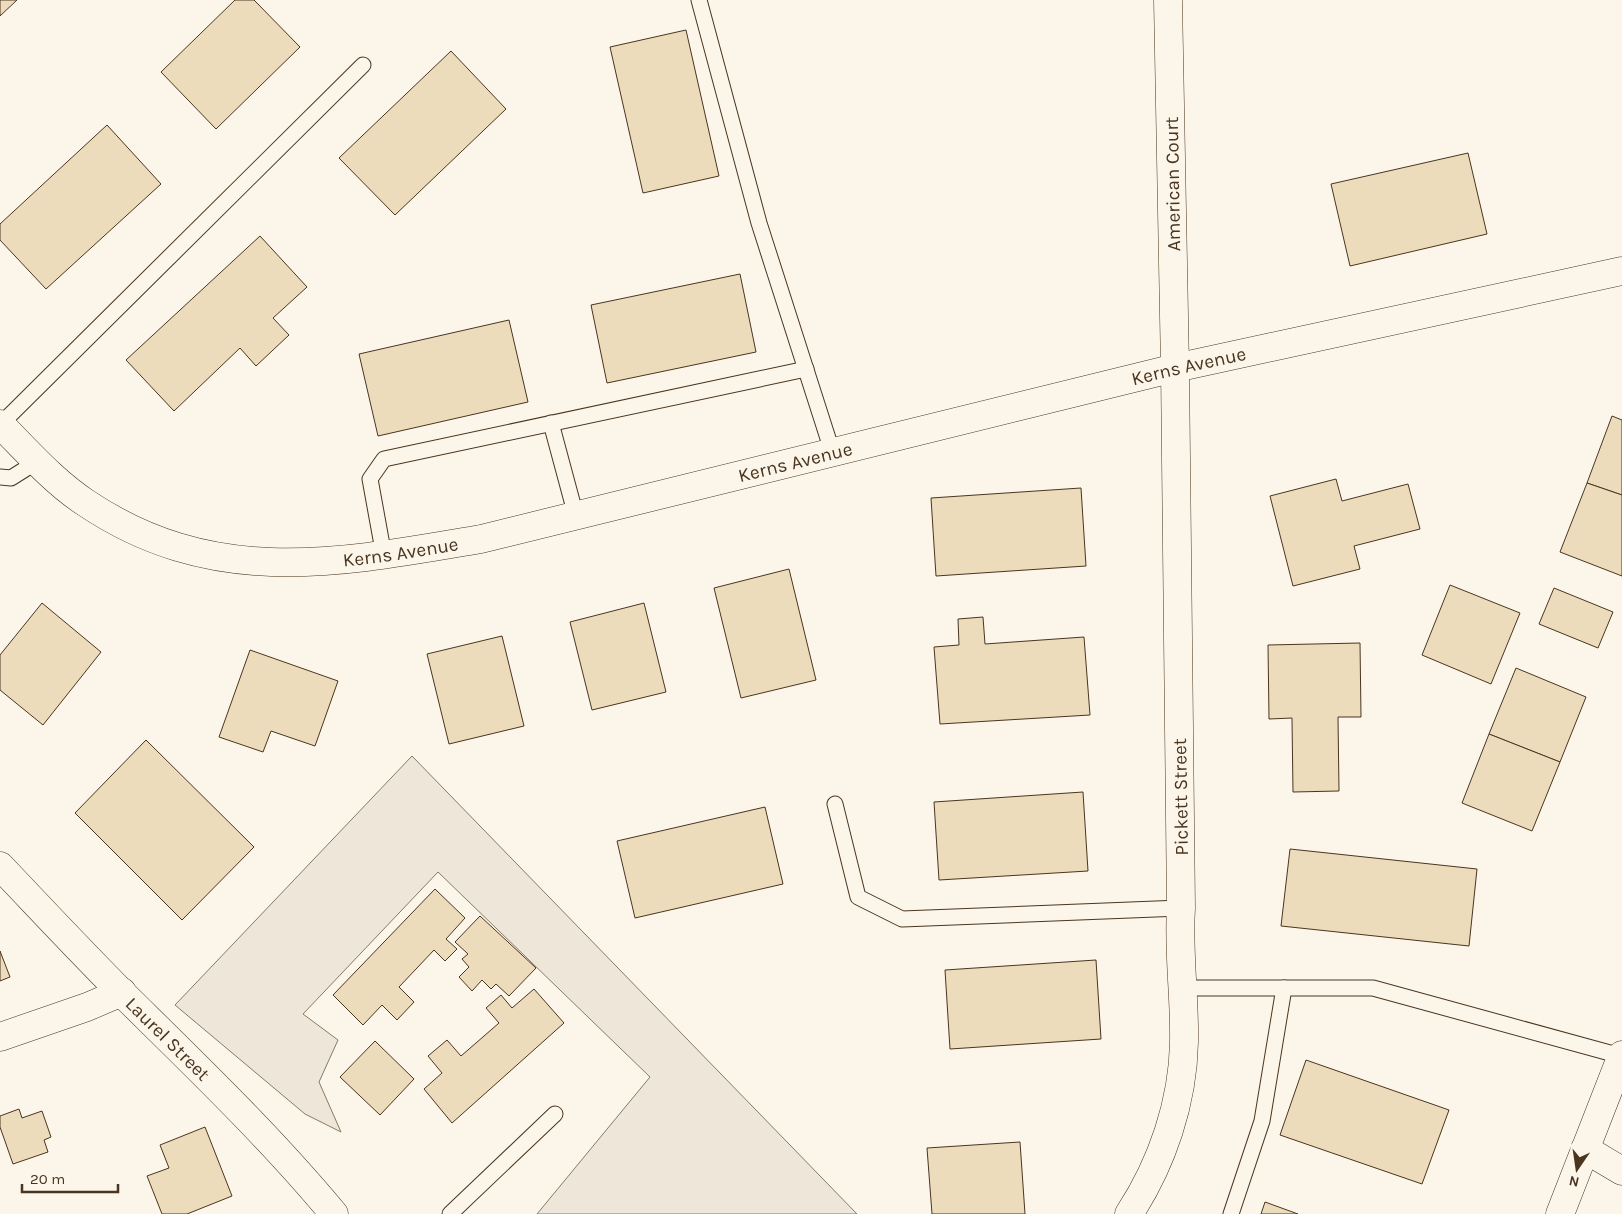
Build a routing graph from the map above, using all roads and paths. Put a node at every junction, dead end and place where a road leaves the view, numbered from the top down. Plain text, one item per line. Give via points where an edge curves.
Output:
1 (699, 0) edge
2 (1168, 0) edge
3 (363, 64) dead end
4 (1622, 271) edge
5 (1176, 368) junction
6 (806, 369) junction
7 (551, 423) junction
8 (0, 424) edge
9 (833, 454) junction
10 (38, 461) junction
11 (0, 477) edge
12 (576, 516) junction
13 (384, 556) junction
14 (835, 804) dead end
15 (0, 866) edge
16 (1181, 908) junction
17 (1182, 988) junction
18 (1284, 988) junction
19 (122, 992) junction
20 (0, 1037) edge
21 (1622, 1055) edge
22 (555, 1114) dead end
23 (1585, 1150) junction
24 (1622, 1171) edge
25 (334, 1214) edge
26 (450, 1214) edge
27 (1129, 1214) edge
28 (1231, 1214) edge
29 (1560, 1214) edge

1 - 6 lane via 759,223
2 - 5 street, American Court
3 - 8 lane
4 - 5 street, Kerns Avenue
5 - 9 street, Kerns Avenue
5 - 16 street, Pickett Street
6 - 7 lane
6 - 9 lane
7 - 12 lane
7 - 13 lane via 384,459 370,478
8 - 10 street, Kerns Avenue
9 - 12 street, Kerns Avenue
10 - 11 lane via 11,478
10 - 13 street, Kerns Avenue via 84,502 116,522 156,541 203,555 293,564
12 - 13 street, Kerns Avenue via 481,539
14 - 16 lane via 858,897 902,919
15 - 19 street, Laurel Street
16 - 17 street, Pickett Street
17 - 18 lane
17 - 27 street, Pickett Street via 1184,1042 1172,1120 1157,1163
18 - 21 lane via 1373,988
18 - 28 lane via 1262,1121
19 - 20 street via 87,1008
19 - 25 street, Laurel Street via 239,1108
21 - 23 street
22 - 26 lane
23 - 24 street
23 - 29 street

